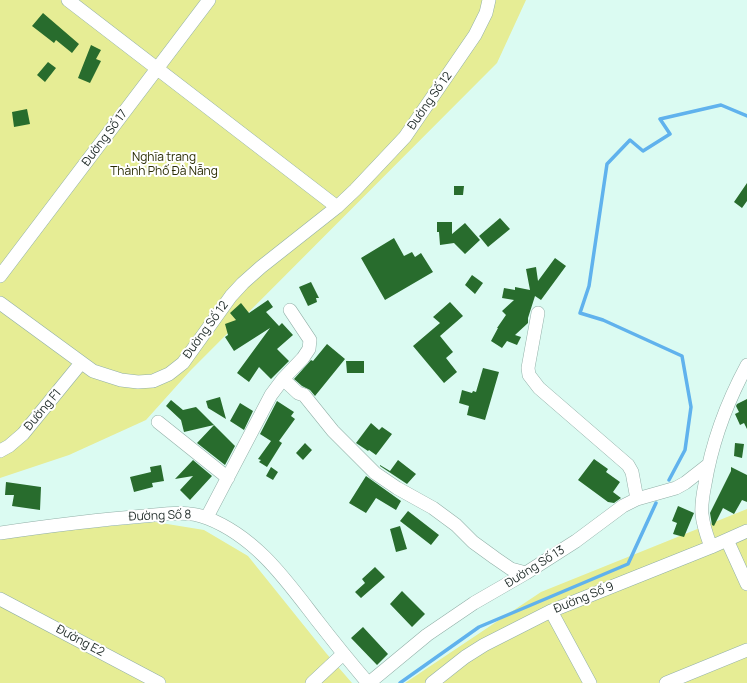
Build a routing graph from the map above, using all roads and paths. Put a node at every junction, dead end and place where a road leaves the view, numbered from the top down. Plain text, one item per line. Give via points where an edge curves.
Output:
1 (68, 0) edge
2 (209, 0) edge
3 (489, 0) edge
4 (157, 68) junction
5 (337, 207) junction
6 (0, 276) edge
7 (0, 303) edge
8 (290, 310) dead end
9 (538, 313) dead end
10 (81, 364) junction
11 (747, 365) edge
12 (283, 379) junction
13 (158, 422) dead end
14 (0, 451) edge
15 (708, 465) junction
16 (228, 478) junction
17 (637, 499) junction
18 (207, 517) junction
19 (747, 531) edge
20 (0, 533) edge
21 (727, 540) junction
22 (711, 547) junction
23 (526, 573) junction
24 (747, 584) edge
25 (0, 599) edge
26 (555, 618) junction
27 (747, 650) edge
28 (343, 654) junction
29 (159, 683) edge
30 (312, 683) edge
31 (368, 683) edge
32 (432, 683) edge
33 (590, 683) edge
34 (666, 683) edge

1 - 4 street
2 - 4 street, Đường Số 17
3 - 5 street, Đường Số 12 via 476,35 404,137
4 - 5 street
4 - 6 street, Đường Số 17
5 - 10 street, Đường Số 12 via 243,283 230,296 183,363 169,374 154,381 138,382 121,380 93,371
7 - 10 street, Đường Số 12
8 - 12 street via 310,340 304,358
9 - 17 street via 529,375 539,388 628,465 632,472
10 - 14 street, Đường F1 via 23,434
11 - 15 street via 727,403
12 - 16 street via 271,395
12 - 23 street via 298,393 304,395 333,431 375,473 433,508 494,558 511,569
13 - 16 street
15 - 17 street, Đường Số 13 via 676,488
15 - 22 street via 702,515
16 - 18 street
17 - 23 street, Đường Số 13
18 - 20 street, Đường Số 8 via 180,513 90,520
18 - 28 street, Đường Số 8 via 252,544 266,557
19 - 21 street, Đường Số 9
21 - 22 street, Đường Số 9
21 - 24 street
22 - 26 street, Đường Số 9
23 - 31 street, Đường Số 13 via 474,603 427,635
25 - 29 street, Đường E2
26 - 32 street, Đường Số 9 via 484,644
26 - 33 street
27 - 34 street
28 - 30 street
28 - 31 street, Đường Số 8

